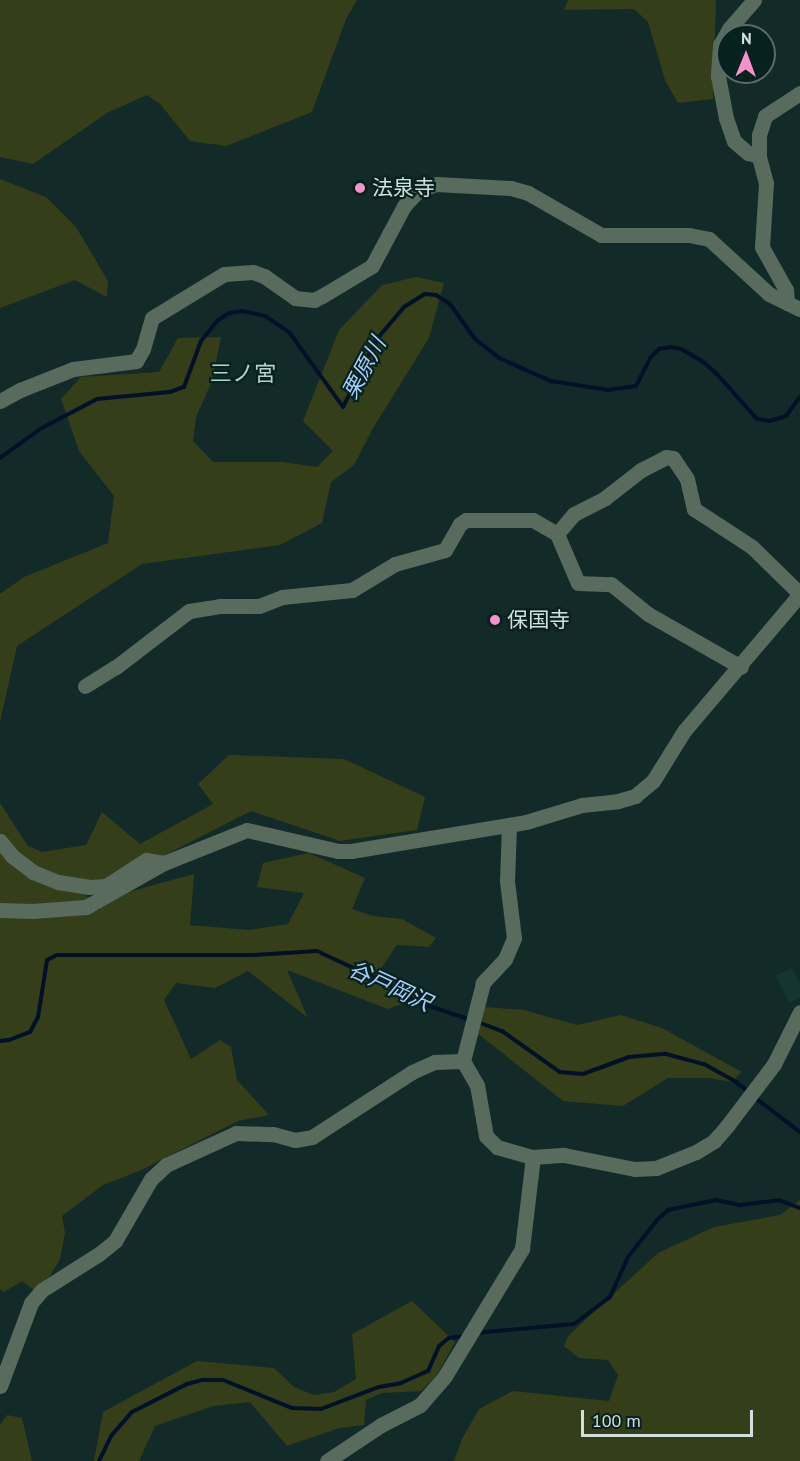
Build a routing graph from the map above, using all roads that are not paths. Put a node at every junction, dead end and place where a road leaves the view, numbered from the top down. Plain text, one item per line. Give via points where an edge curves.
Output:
1 (754, 0) edge
2 (800, 93) edge
3 (759, 156) junction
4 (794, 306) edge
5 (0, 401) edge
6 (557, 534) junction
7 (800, 594) edge
8 (741, 667) junction
9 (84, 686) dead end
10 (509, 825) junction
11 (0, 841) edge
12 (164, 863) junction
13 (0, 910) edge
14 (800, 1012) edge
15 (463, 1061) junction
16 (533, 1157) junction
17 (0, 1386) edge
18 (327, 1461) edge

1 - 3 street via 720,45 718,76 734,141 748,153
2 - 3 street via 765,116 759,135
3 - 4 street via 766,183 762,247
4 - 5 street via 769,294 709,239 689,235 601,235 528,193 511,188 436,184 419,190 404,206 372,266 314,300 295,298 253,272 224,274 152,318 136,361 73,369
6 - 7 street via 574,514 605,498 641,470 666,457 672,458 687,479 694,509 752,547
6 - 8 street via 578,583 611,584 648,614
6 - 9 street via 533,520 466,520 445,550 396,564 352,590 282,597 259,606 189,610 116,667
7 - 8 street via 758,641
8 - 10 street via 684,731 652,781 634,796
10 - 12 street via 345,851 247,830
10 - 15 street via 507,881 514,938 505,959 483,983
11 - 12 street via 33,872 58,882 90,887 106,886 146,860
12 - 13 street via 87,907
14 - 16 street via 774,1064 714,1141 696,1152 656,1168 635,1169 564,1155
15 - 16 street via 477,1085 486,1136 505,1151
15 - 17 street via 434,1062 412,1072 312,1137 295,1140 273,1134 236,1133 166,1166 151,1179 115,1241 42,1290 32,1303
16 - 18 street via 522,1249 436,1389 420,1405

